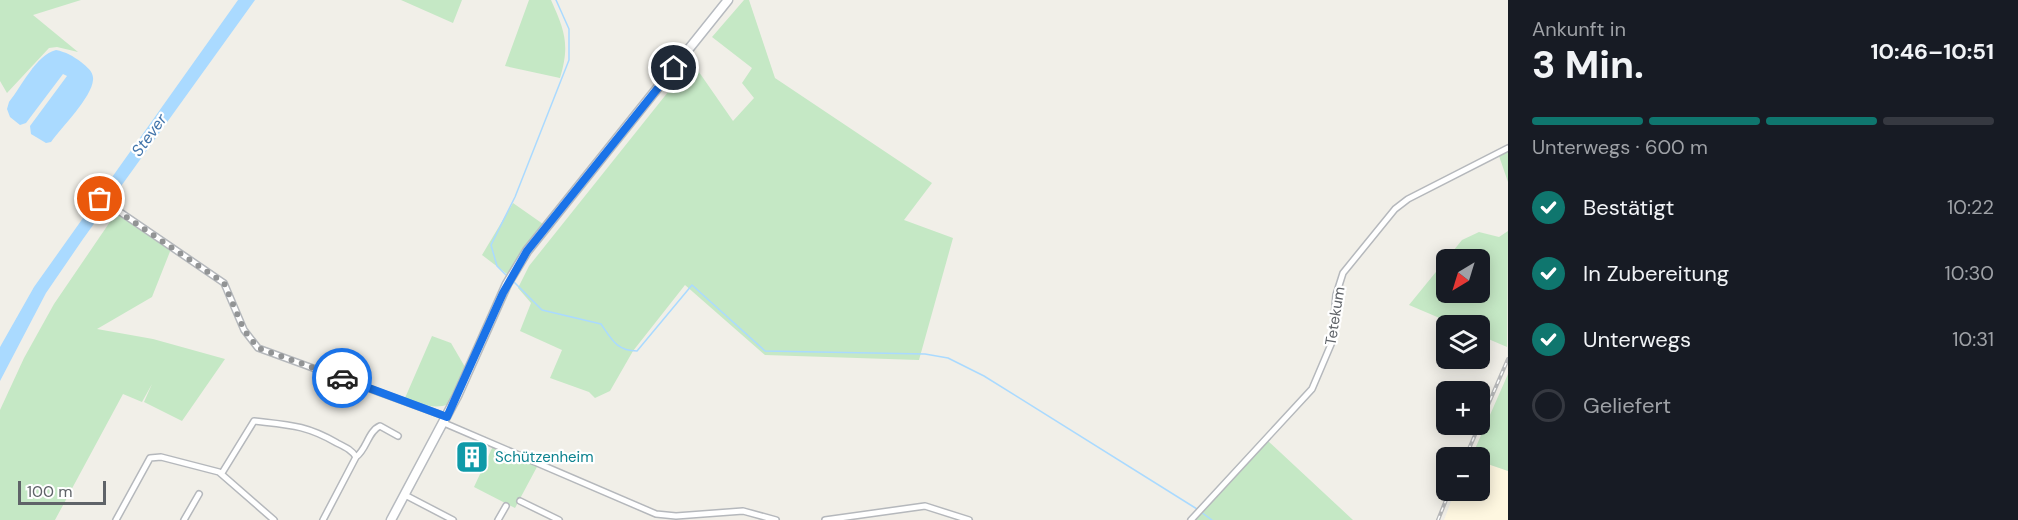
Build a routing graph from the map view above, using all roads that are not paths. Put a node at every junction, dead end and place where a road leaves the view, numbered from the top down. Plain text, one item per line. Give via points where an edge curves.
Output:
1 (728, 0) edge
2 (1508, 148) edge
3 (87, 190) dead end
4 (445, 420) junction
5 (398, 436) dead end
6 (356, 457) junction
7 (222, 473) junction
8 (199, 494) dead end
9 (405, 495) junction
10 (520, 501) dead end
11 (506, 506) dead end
12 (116, 520) edge
13 (184, 520) edge
14 (274, 520) edge
15 (324, 520) edge
16 (391, 520) edge
17 (453, 520) edge
18 (498, 520) edge
19 (559, 520) edge
20 (776, 520) edge
21 (825, 520) edge
22 (969, 520) edge
23 (1191, 520) edge

1 - 4 main road via 527,251 507,284
2 - 23 street, Tetekum via 1395,209 1343,273 1336,295 1332,342 1312,389
3 - 4 street via 224,283 244,330 258,348
4 - 9 main road
4 - 20 street via 656,514 751,511
5 - 6 street via 380,426 375,428
6 - 7 street via 352,451 305,427 254,421
6 - 15 street
7 - 12 street via 160,457 150,459
7 - 14 street
8 - 13 street
9 - 16 main road
9 - 17 street
10 - 19 street
11 - 18 street
21 - 22 street via 925,506

